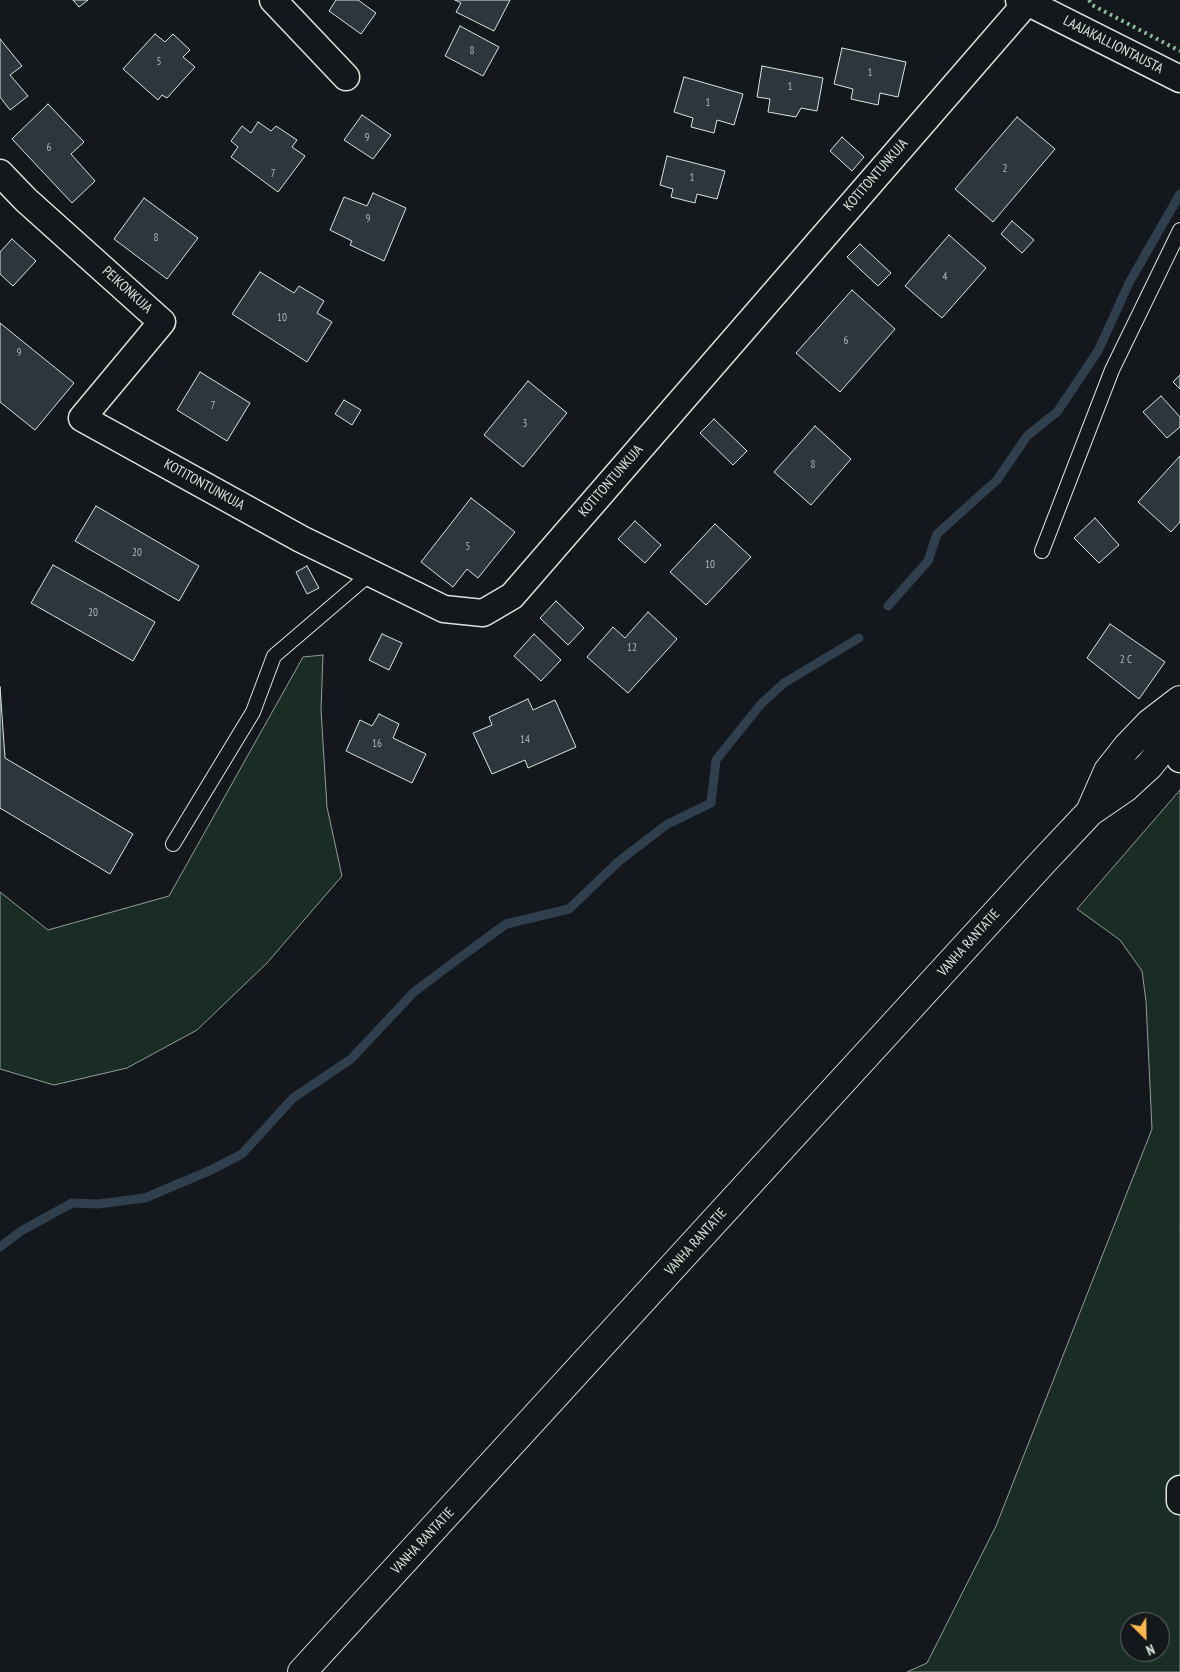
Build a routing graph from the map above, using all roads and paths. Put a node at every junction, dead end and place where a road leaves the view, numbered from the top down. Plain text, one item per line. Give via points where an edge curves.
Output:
1 (274, 0) edge
2 (1025, 1) edge
3 (346, 77) dead end
4 (1180, 79) edge
5 (0, 173) edge
6 (1180, 230) edge
7 (82, 418) joint
8 (1042, 551) dead end
9 (371, 573) junction
10 (1180, 700) edge
11 (1170, 736) edge
12 (173, 844) dead end
13 (1180, 1489) edge
14 (1180, 1500) edge
15 (302, 1672) edge

1 - 3 street
2 - 4 street, LAAJAKALLIONTAUSTA
2 - 9 street, KOTITONTUNKUJA via 512,596 484,613 444,609
5 - 7 street, PEIKONKUJA via 162,322
6 - 8 lane via 1112,370
7 - 9 street, KOTITONTUNKUJA via 300,539
9 - 12 lane via 274,656 253,712
10 - 11 main road, VANHA RANTATIE
11 - 15 main road, VANHA RANTATIE via 1127,746 1108,771 1090,812
13 - 14 street

